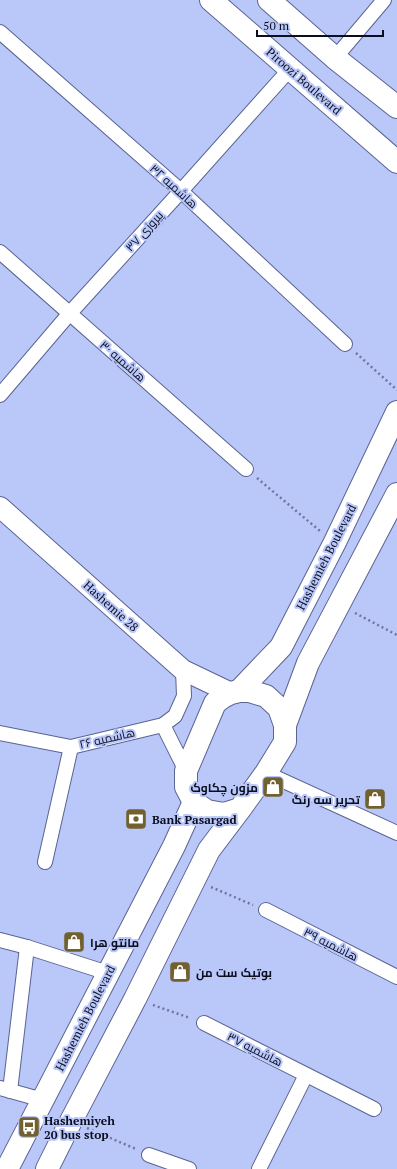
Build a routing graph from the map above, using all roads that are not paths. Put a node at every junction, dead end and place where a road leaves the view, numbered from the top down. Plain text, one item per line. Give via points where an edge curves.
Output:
1 (211, 0) edge
2 (269, 0) edge
3 (384, 0) edge
4 (0, 32) edge
5 (335, 58) junction
6 (290, 69) junction
7 (397, 106) edge
8 (397, 162) edge
9 (181, 192) junction
10 (0, 252) edge
11 (70, 314) junction
12 (345, 344) road end
13 (0, 395) edge
14 (397, 412) edge
15 (246, 469) road end
16 (397, 494) edge
17 (0, 507) edge
18 (182, 670) junction
19 (235, 692) junction
20 (163, 725) junction
21 (285, 725) junction
22 (0, 733) edge
23 (70, 747) junction
24 (186, 771) junction
25 (266, 773) junction
26 (194, 802) junction
27 (240, 809) junction
28 (397, 833) edge
29 (45, 862) dead end
30 (266, 910) road end
31 (0, 940) edge
32 (27, 947) junction
33 (108, 973) junction
34 (397, 977) edge
35 (204, 1023) road end
36 (306, 1075) junction
37 (5, 1090) edge
38 (43, 1100) junction
39 (374, 1109) dead end
40 (149, 1155) road end
41 (7, 1169) edge
42 (47, 1169) edge
43 (189, 1169) edge
44 (259, 1169) edge

1 - 6 main road, Piroozi Boulevard
2 - 5 main road
3 - 5 street
4 - 9 street, هاشمیه ۳۲
5 - 7 main road
6 - 8 main road, Piroozi Boulevard
6 - 9 street, پیروزی ۳۷
9 - 11 street, پیروزی ۳۷
9 - 12 street, هاشمیه ۳۲
10 - 11 street, هاشمیه ۳۰
11 - 13 street, پیروزی ۳۷
11 - 15 street, هاشمیه ۳۰
14 - 19 main road, Hashemieh Boulevard via 335,542 280,647
16 - 21 main road via 308,663
17 - 18 street, Hashemie 28
18 - 19 street, Hashemie 28
18 - 20 street via 184,696 175,716
19 - 21 main road via 249,691 266,696 279,708
19 - 24 main road via 215,703
20 - 23 street, هاشمیه ۲۶
20 - 24 street
21 - 25 main road via 285,742
22 - 23 street, هاشمیه ۲۶
23 - 29 street
24 - 26 main road via 186,787
25 - 27 main road
25 - 28 street
26 - 27 main road via 207,811 224,814
26 - 33 main road, Hashemieh Boulevard
27 - 42 main road via 209,850
30 - 34 street, هاشمیه ۳۹
31 - 32 street
32 - 33 street
32 - 37 street
33 - 38 main road, Hashemieh Boulevard
35 - 36 street, هاشمیه ۳۷
36 - 39 street, هاشمیه ۳۷
36 - 44 street
37 - 38 street
38 - 41 main road, Hashemieh Boulevard
40 - 43 street

